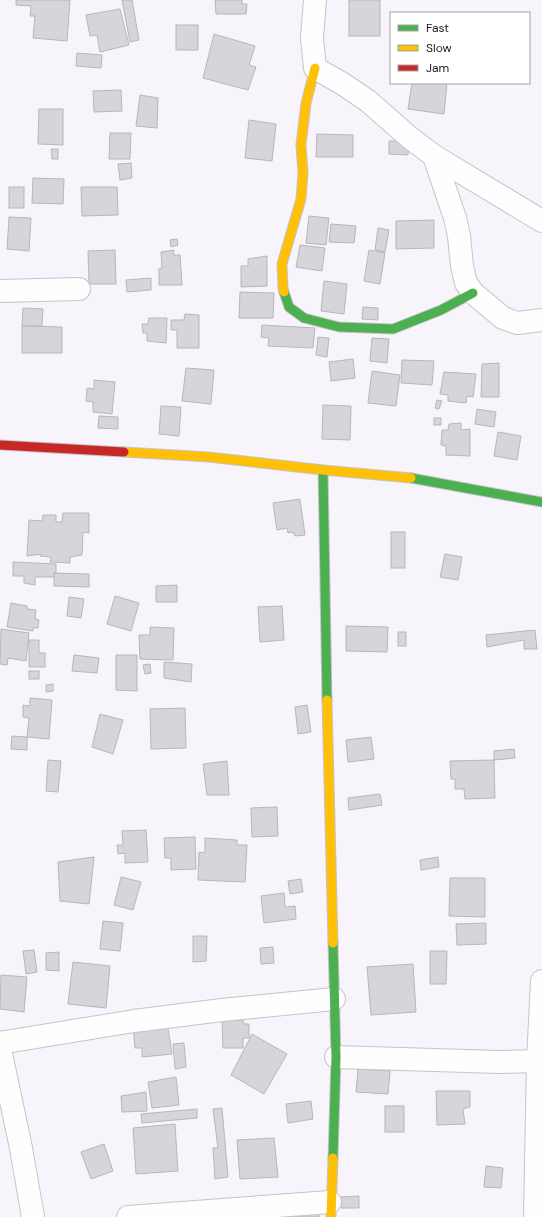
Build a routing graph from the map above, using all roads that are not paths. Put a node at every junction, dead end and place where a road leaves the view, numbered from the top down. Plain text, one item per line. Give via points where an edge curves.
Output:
1 (315, 0) edge
2 (315, 68) junction
3 (434, 156) junction
4 (542, 221) edge
5 (79, 289) dead end
6 (0, 291) edge
7 (473, 292) junction
8 (542, 320) edge
9 (0, 445) edge
10 (322, 470) junction
11 (542, 502) edge
12 (542, 981) edge
13 (334, 999) junction
14 (0, 1043) edge
15 (0, 1049) edge
16 (336, 1057) junction
17 (540, 1061) edge
18 (331, 1210) edge
19 (32, 1217) edge
20 (128, 1217) edge
21 (535, 1217) edge

1 - 2 street via 312,38
2 - 3 street via 368,101
2 - 7 street via 306,103 301,145 301,199 282,264 283,288 289,307 304,318 339,327 393,328 442,310
3 - 4 street
3 - 7 street via 455,218 466,283
5 - 6 street
7 - 8 street via 503,318 517,323
9 - 10 street via 209,457
10 - 11 street via 420,479
10 - 13 street
12 - 17 street
13 - 14 street via 134,1021
13 - 16 street
15 - 19 street via 21,1148
16 - 17 street
16 - 18 street
17 - 21 street
18 - 20 street

